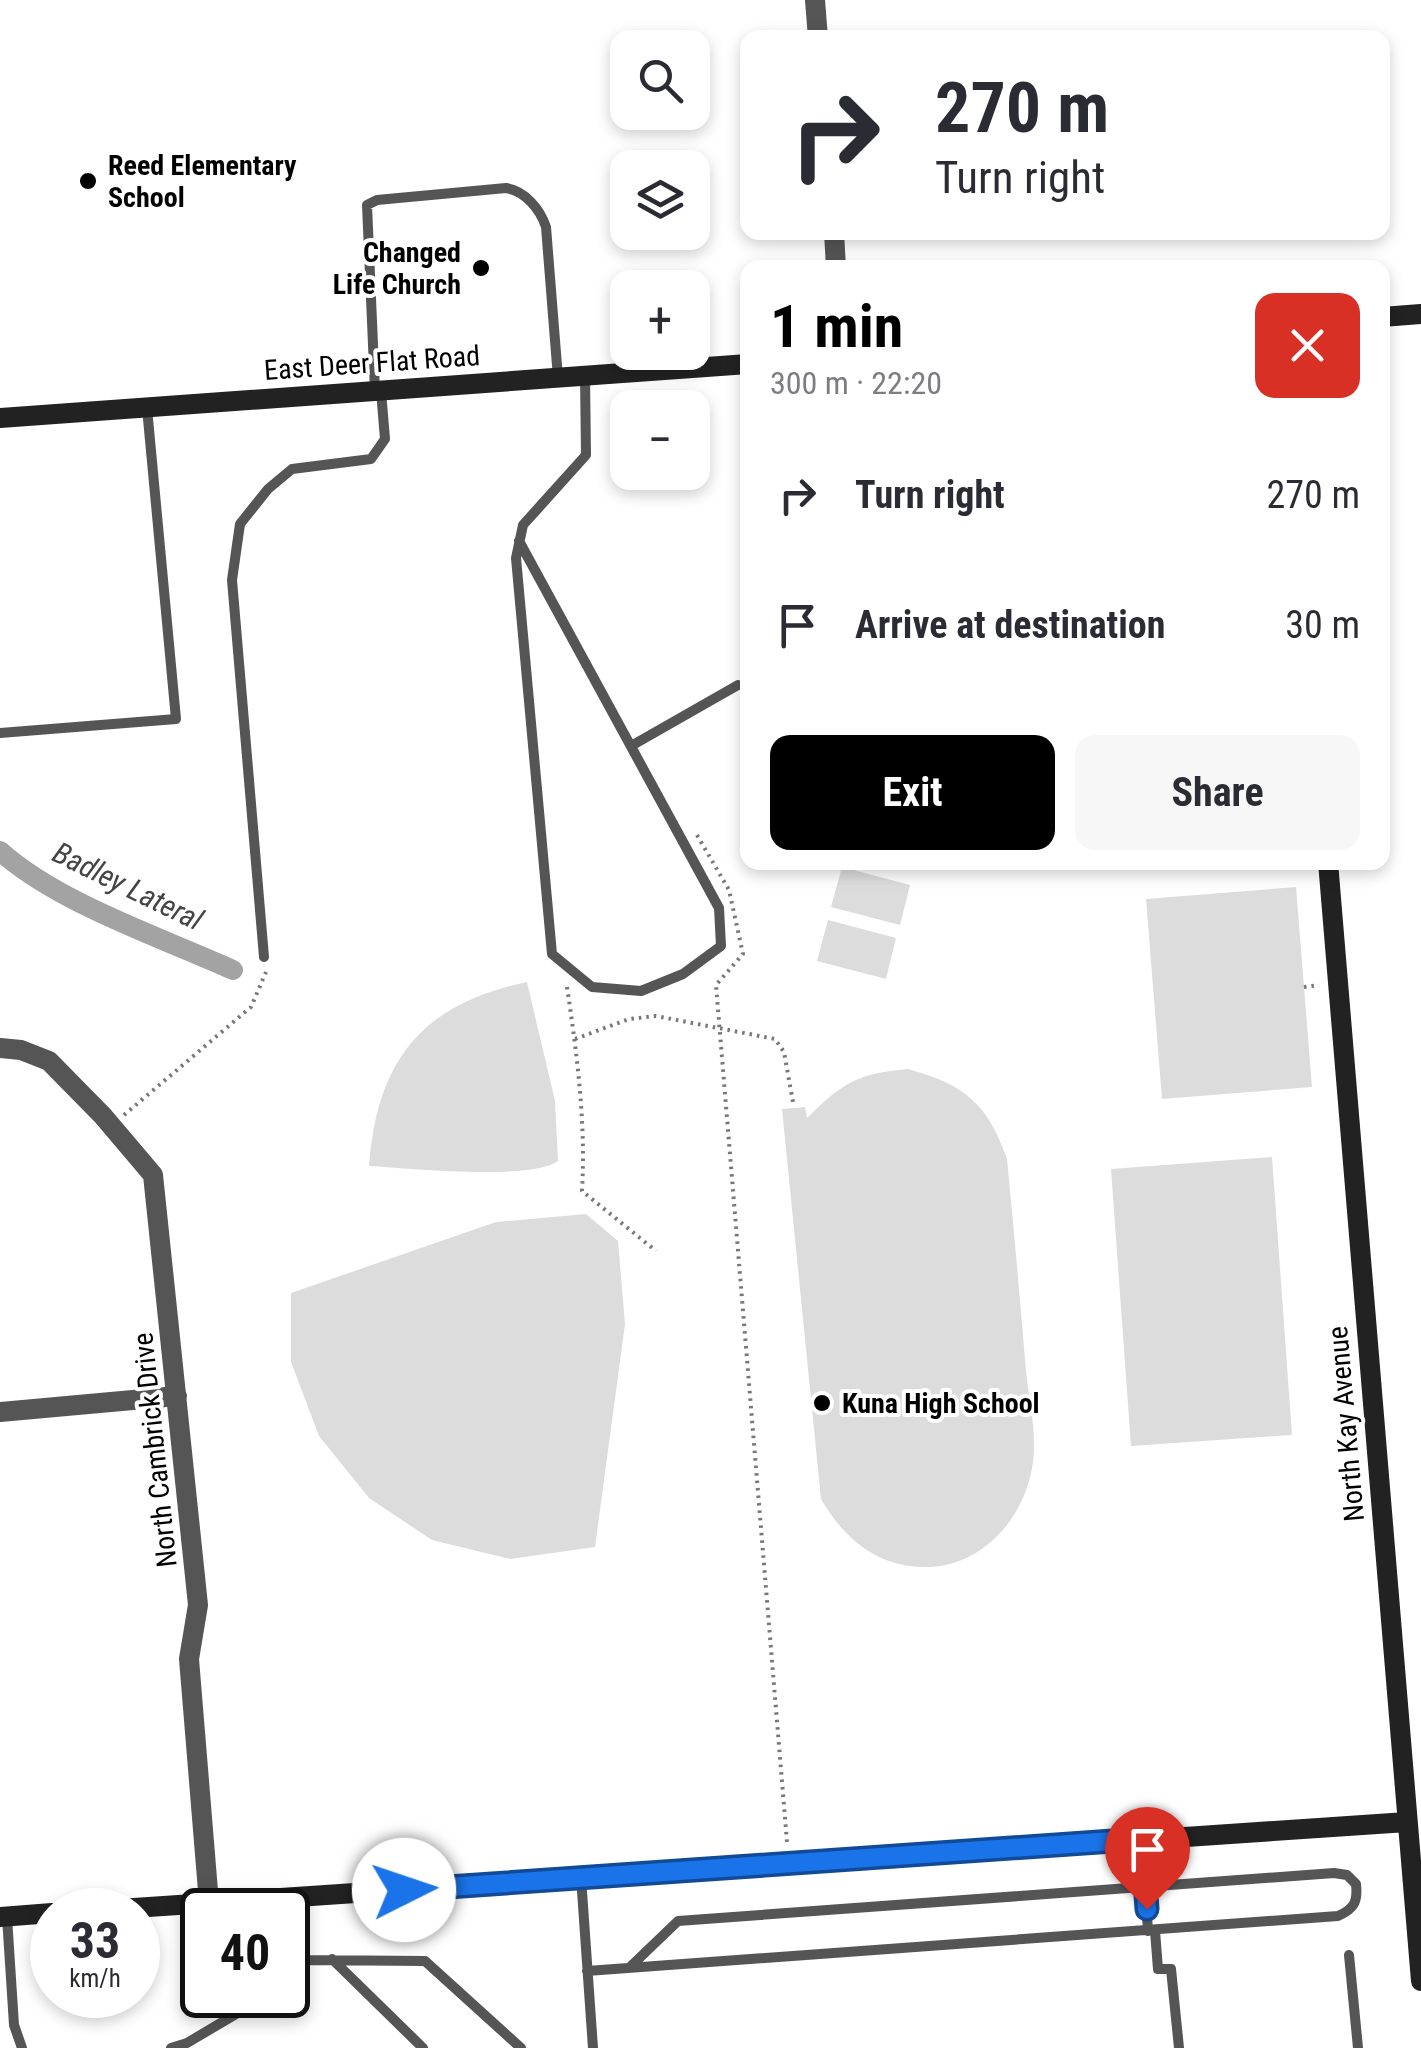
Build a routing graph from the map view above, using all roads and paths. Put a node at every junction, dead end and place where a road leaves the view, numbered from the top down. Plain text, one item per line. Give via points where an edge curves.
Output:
1 (815, 0) edge
2 (817, 30) edge
3 (1421, 314) edge
4 (1390, 316) edge
5 (740, 365) edge
6 (585, 376) junction
7 (558, 378) junction
8 (378, 390) junction
9 (147, 407) junction
10 (0, 418) edge
11 (520, 541) junction
12 (738, 685) dead end
13 (0, 732) edge
14 (631, 746) junction
15 (693, 828) dead end
16 (1329, 870) edge
17 (266, 963) joint
18 (1320, 985) dead end
19 (566, 987) dead end
20 (1304, 987) dead end
21 (720, 1027) junction
22 (575, 1040) junction
23 (11, 1049) edge
24 (792, 1102) dead end
25 (123, 1115) dead end
26 (656, 1251) dead end
27 (178, 1396) junction
28 (0, 1412) edge
29 (1407, 1822) junction
30 (1142, 1839) junction
31 (787, 1842) dead end
32 (581, 1878) junction
33 (1145, 1887) junction
34 (208, 1888) edge
35 (310, 1896) edge
36 (30, 1915) edge
37 (4, 1917) edge
38 (1152, 1931) junction
39 (1349, 1954) dead end
40 (310, 1960) edge
41 (332, 1960) junction
42 (629, 1968) junction
43 (588, 1971) junction
44 (1421, 1982) edge
45 (229, 2018) edge
46 (0, 2021) edge
47 (14, 2026) junction
48 (22, 2048) edge
49 (171, 2048) edge
50 (423, 2048) edge
51 (521, 2048) edge
52 (593, 2048) edge
53 (1178, 2048) edge
54 (1358, 2048) edge

1 - 2 street
3 - 4 street
5 - 6 street, East Deer Flat Road
6 - 7 street, East Deer Flat Road
6 - 11 lane via 586,455 523,525
7 - 8 street, East Deer Flat Road
7 - 8 lane via 546,226 523,194 506,188 367,205
8 - 9 street, East Deer Flat Road
8 - 17 lane via 385,438 371,459 292,468 240,524 232,580
9 - 10 street, East Deer Flat Road
9 - 13 lane via 176,719
11 - 14 lane
11 - 14 lane via 516,558 552,954 592,986 641,991 683,974 721,946 720,918
12 - 14 lane
15 - 21 path via 730,890 743,954 716,985
16 - 29 street, North Kay Avenue
17 - 25 path via 251,1007
18 - 20 path
19 - 22 path
21 - 22 path via 656,1016
21 - 24 path via 775,1039 784,1052
21 - 31 path
22 - 26 path via 582,1191
23 - 27 street, North Cambrick Drive via 49,1062 153,1175
27 - 28 street
27 - 34 street, North Cambrick Drive via 198,1605 190,1659
29 - 30 street
29 - 44 street, North Kay Avenue
30 - 32 street
30 - 33 lane
32 - 35 street
32 - 43 lane
33 - 38 lane
33 - 38 lane via 1334,1873 1356,1884 1358,1899 1338,1916
33 - 42 lane via 678,1921
36 - 37 street
37 - 47 lane
38 - 42 lane
38 - 53 lane via 1158,1969 1172,1968
39 - 54 lane
40 - 41 lane
41 - 50 lane
41 - 51 lane via 425,1961
42 - 43 lane
43 - 52 lane
45 - 49 lane
46 - 47 lane
47 - 48 lane

